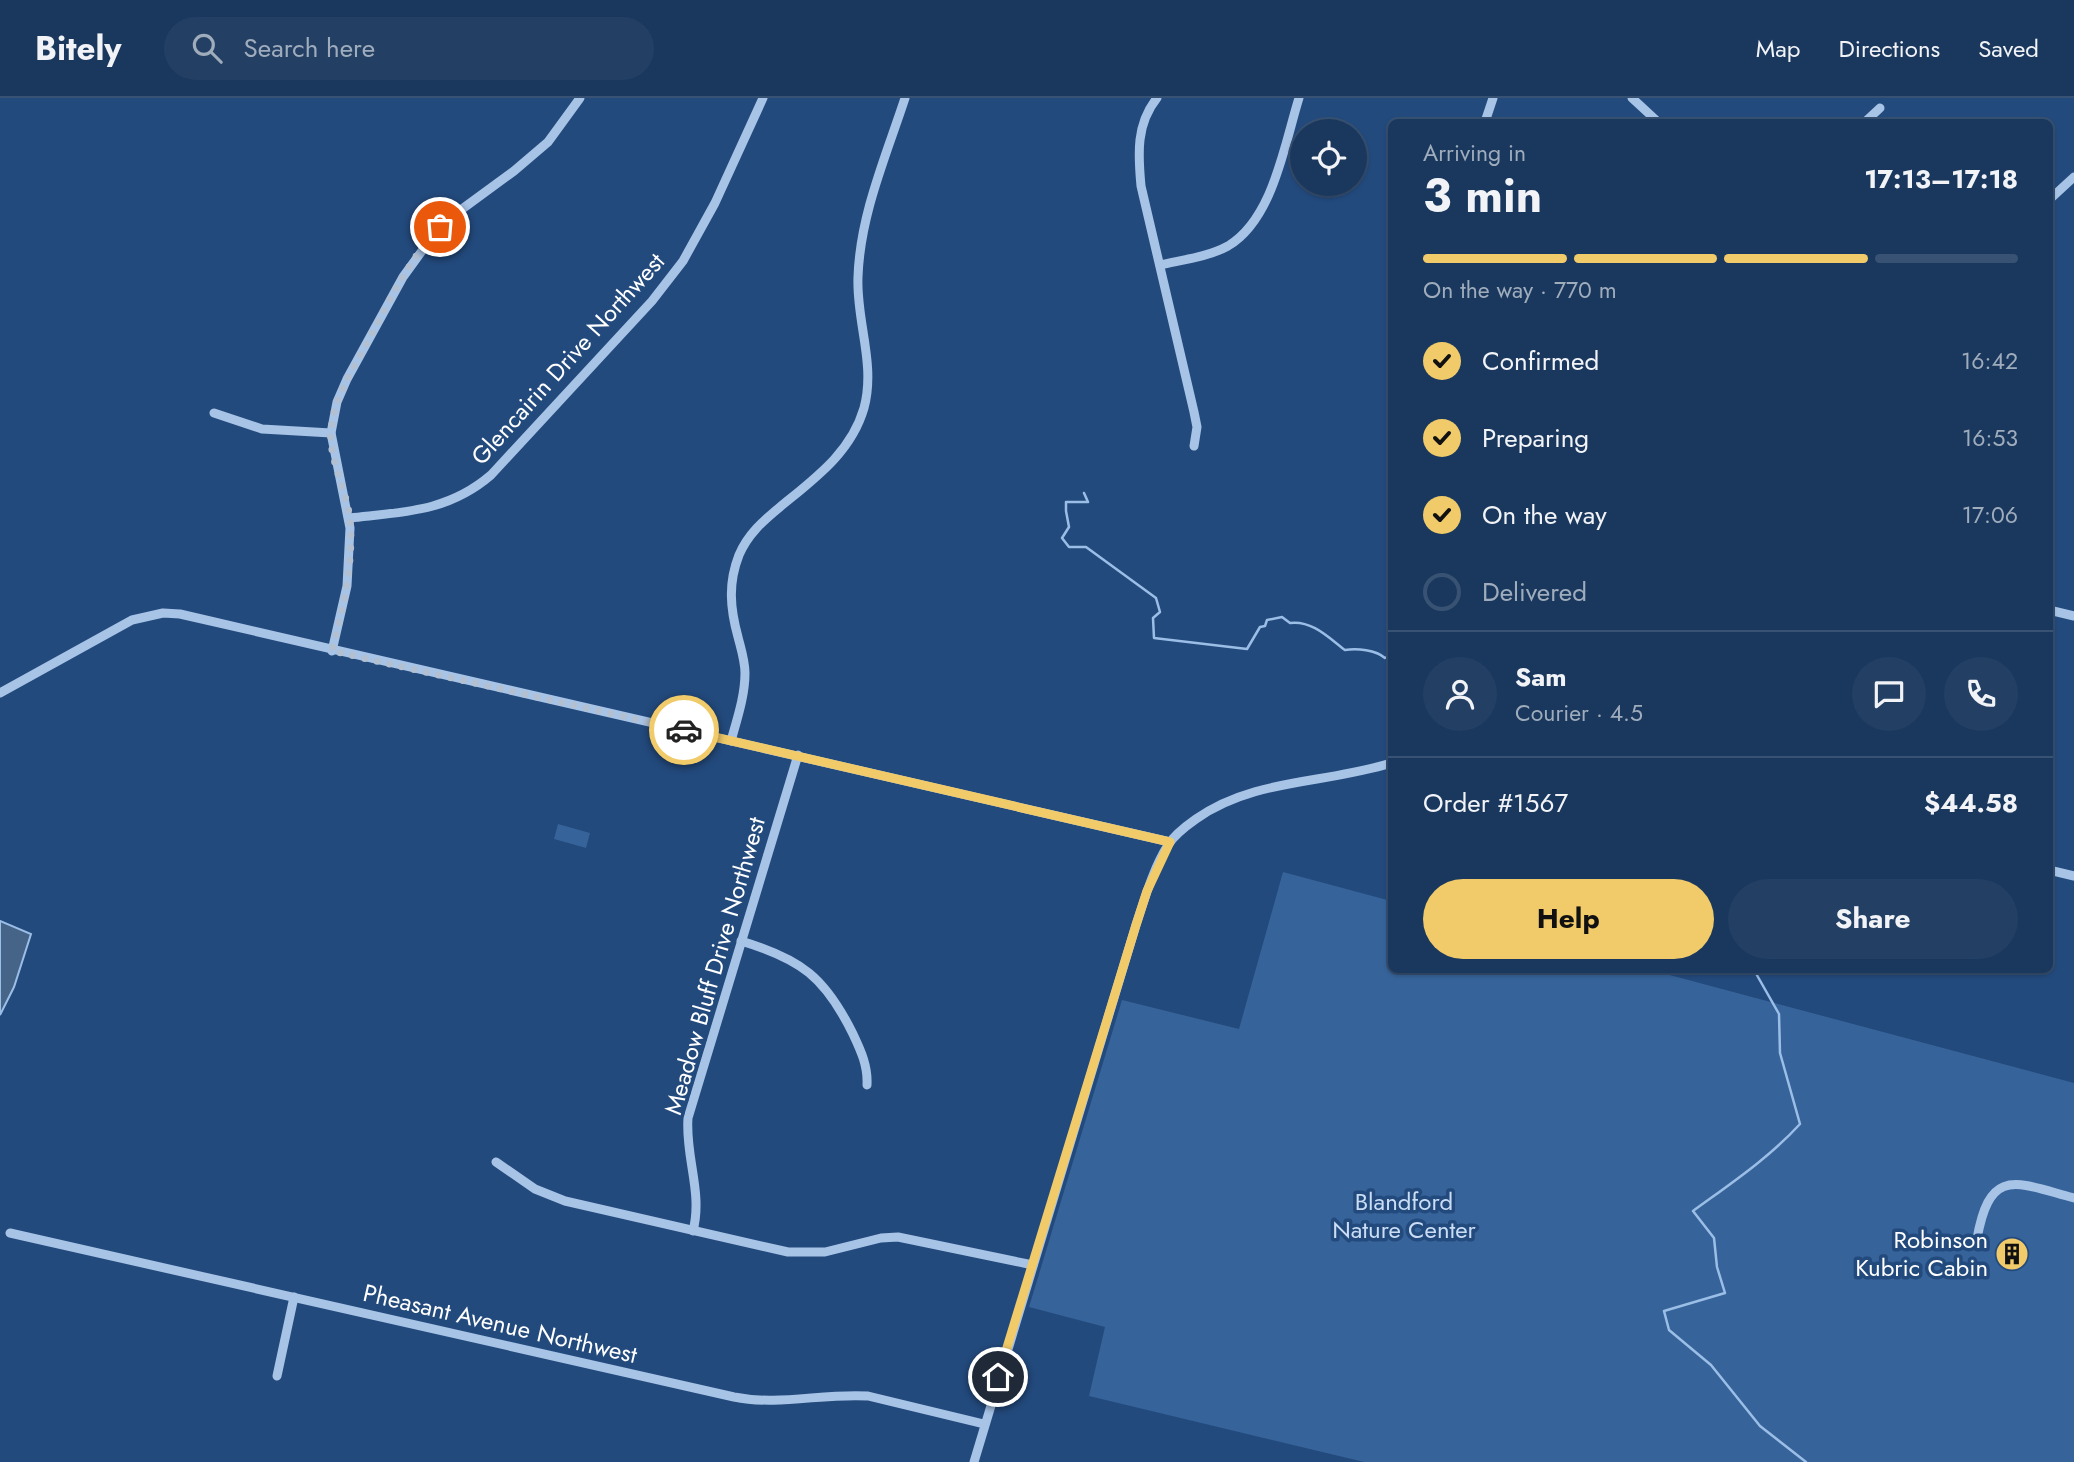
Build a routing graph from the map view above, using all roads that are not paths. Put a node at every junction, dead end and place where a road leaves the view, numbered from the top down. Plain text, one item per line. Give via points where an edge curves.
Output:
1 (580, 98) edge
2 (764, 98) edge
3 (905, 98) edge
4 (1157, 98) edge
5 (1298, 98) edge
6 (1493, 98) edge
7 (1632, 98) edge
8 (1880, 108) dead end
9 (1486, 119) edge
10 (1655, 119) edge
11 (1868, 119) edge
12 (2074, 177) edge
13 (2053, 196) edge
14 (1160, 265) junction
15 (214, 413) dead end
16 (331, 433) junction
17 (1194, 446) dead end
18 (350, 518) junction
19 (2053, 611) edge
20 (2074, 616) edge
21 (332, 651) junction
22 (0, 693) edge
23 (731, 741) junction
24 (798, 755) junction
25 (1388, 764) edge
26 (1170, 842) junction
27 (2053, 871) edge
28 (2074, 876) edge
29 (741, 941) junction
30 (867, 1085) dead end
31 (496, 1162) dead end
32 (2074, 1198) edge
33 (694, 1231) junction
34 (10, 1233) dead end
35 (1977, 1239) dead end
36 (1033, 1265) junction
37 (295, 1297) junction
38 (277, 1376) dead end
39 (984, 1424) junction
40 (975, 1462) edge

1 - 16 street via 548,142 456,212 421,250 347,379
2 - 18 street, Glencairin Drive Northwest via 683,261 652,301 491,475 466,494 439,506
3 - 23 street via 862,236 858,295 868,378 864,407 843,450 752,531 732,579 730,600 746,673
4 - 14 street via 1141,129 1138,156
5 - 14 street via 1269,197 1252,226 1213,252
6 - 9 street
7 - 10 street
8 - 11 street
12 - 13 street
14 - 17 street via 1194,412
15 - 16 street via 262,429
16 - 18 street
18 - 21 street via 347,586
19 - 20 street
21 - 22 street via 163,613 132,620
21 - 23 street
23 - 24 street
24 - 26 street
24 - 29 street, Meadow Bluff Drive Northwest
25 - 26 street via 1245,793 1209,810
26 - 36 street via 1143,902
27 - 28 street
29 - 30 street via 797,963 822,984 841,1009 863,1055
29 - 33 street, Meadow Bluff Drive Northwest via 688,1118 687,1142 697,1195
31 - 33 street via 555,1198
32 - 35 street via 2028,1186 1999,1187 1989,1199
33 - 36 street via 797,1253 825,1252 881,1238 909,1238
34 - 37 street, Pheasant Avenue Northwest
36 - 39 street
37 - 38 street
37 - 39 street, Pheasant Avenue Northwest via 734,1397 759,1401 868,1396
39 - 40 street

